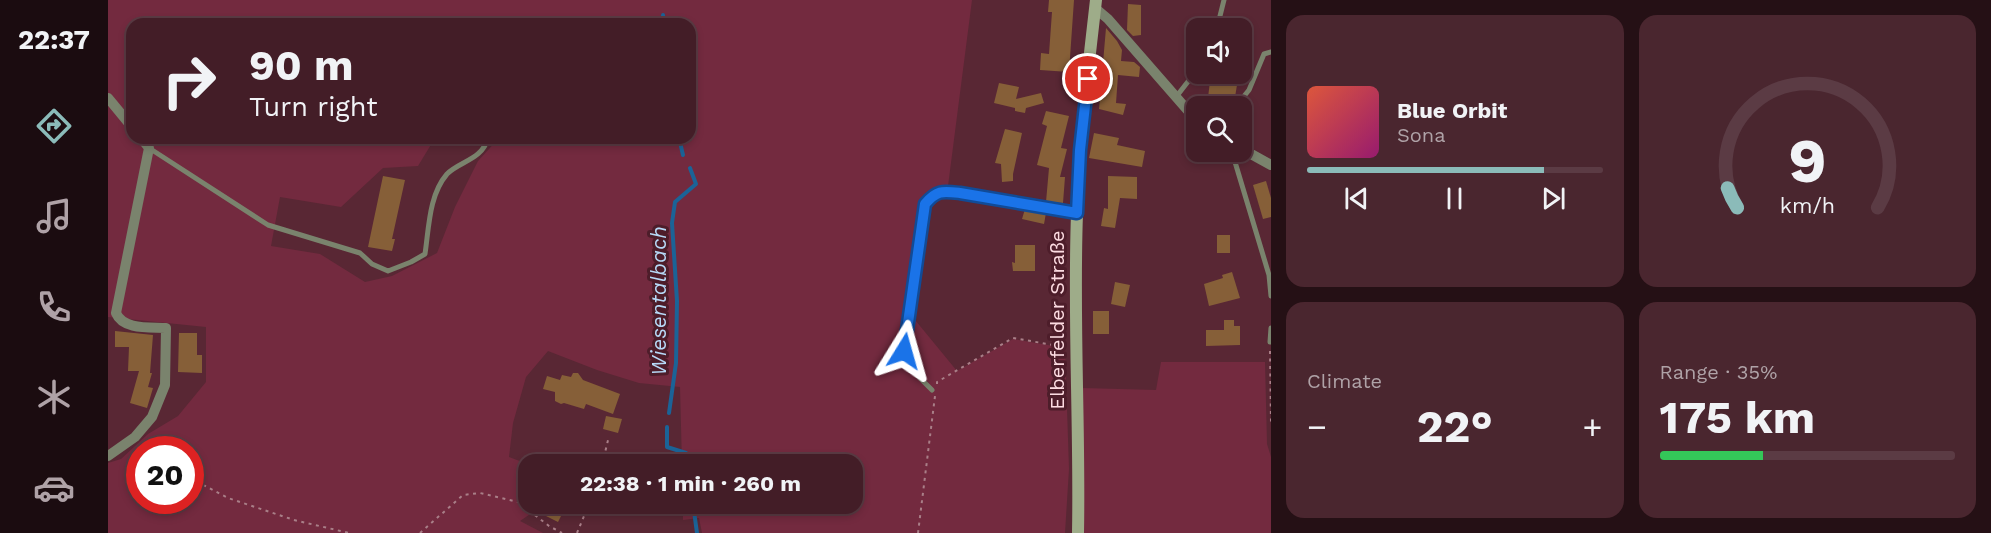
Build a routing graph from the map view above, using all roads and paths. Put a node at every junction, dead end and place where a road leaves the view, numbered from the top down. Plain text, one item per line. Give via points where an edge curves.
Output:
1 (1224, 0) edge
2 (1095, 4) edge
3 (1219, 18) edge
4 (1271, 52) edge
5 (1186, 84) edge
6 (1244, 96) edge
7 (108, 98) edge
8 (1175, 98) junction
9 (1186, 110) edge
10 (126, 120) edge
11 (146, 144) edge
12 (485, 144) edge
13 (149, 148) junction
14 (1252, 155) edge
15 (1235, 162) edge
16 (1271, 165) edge
17 (1077, 213) junction
18 (1271, 296) edge
19 (1271, 328) edge
20 (1270, 342) edge
21 (1065, 347) dead end
22 (932, 390) dead end
23 (1271, 423) edge
24 (609, 436) dead end
25 (605, 454) edge
26 (108, 456) edge
27 (204, 485) edge
28 (586, 514) edge
29 (349, 533) edge
30 (420, 533) edge
31 (562, 533) edge
32 (577, 533) edge
33 (918, 533) edge
34 (1078, 533) edge

1 - 3 lane
2 - 8 street
2 - 17 main road, Elberfelder Straße
4 - 6 lane via 1264,54
5 - 8 lane
7 - 10 street
8 - 9 street
11 - 13 street
12 - 13 lane via 473,159 448,173 433,199 426,254 388,271 360,253 268,225
13 - 26 street via 116,313 128,325 166,328 165,385 152,417 135,437
14 - 16 street
15 - 18 lane via 1269,275
17 - 22 lane via 942,191 925,204 904,351 911,369
17 - 34 main road, Elberfelder Straße
19 - 20 lane
20 - 23 path
21 - 33 path via 1013,338 937,382
24 - 25 path
27 - 29 path via 228,498 294,520
28 - 32 path
30 - 31 path via 463,495 480,493 518,502

